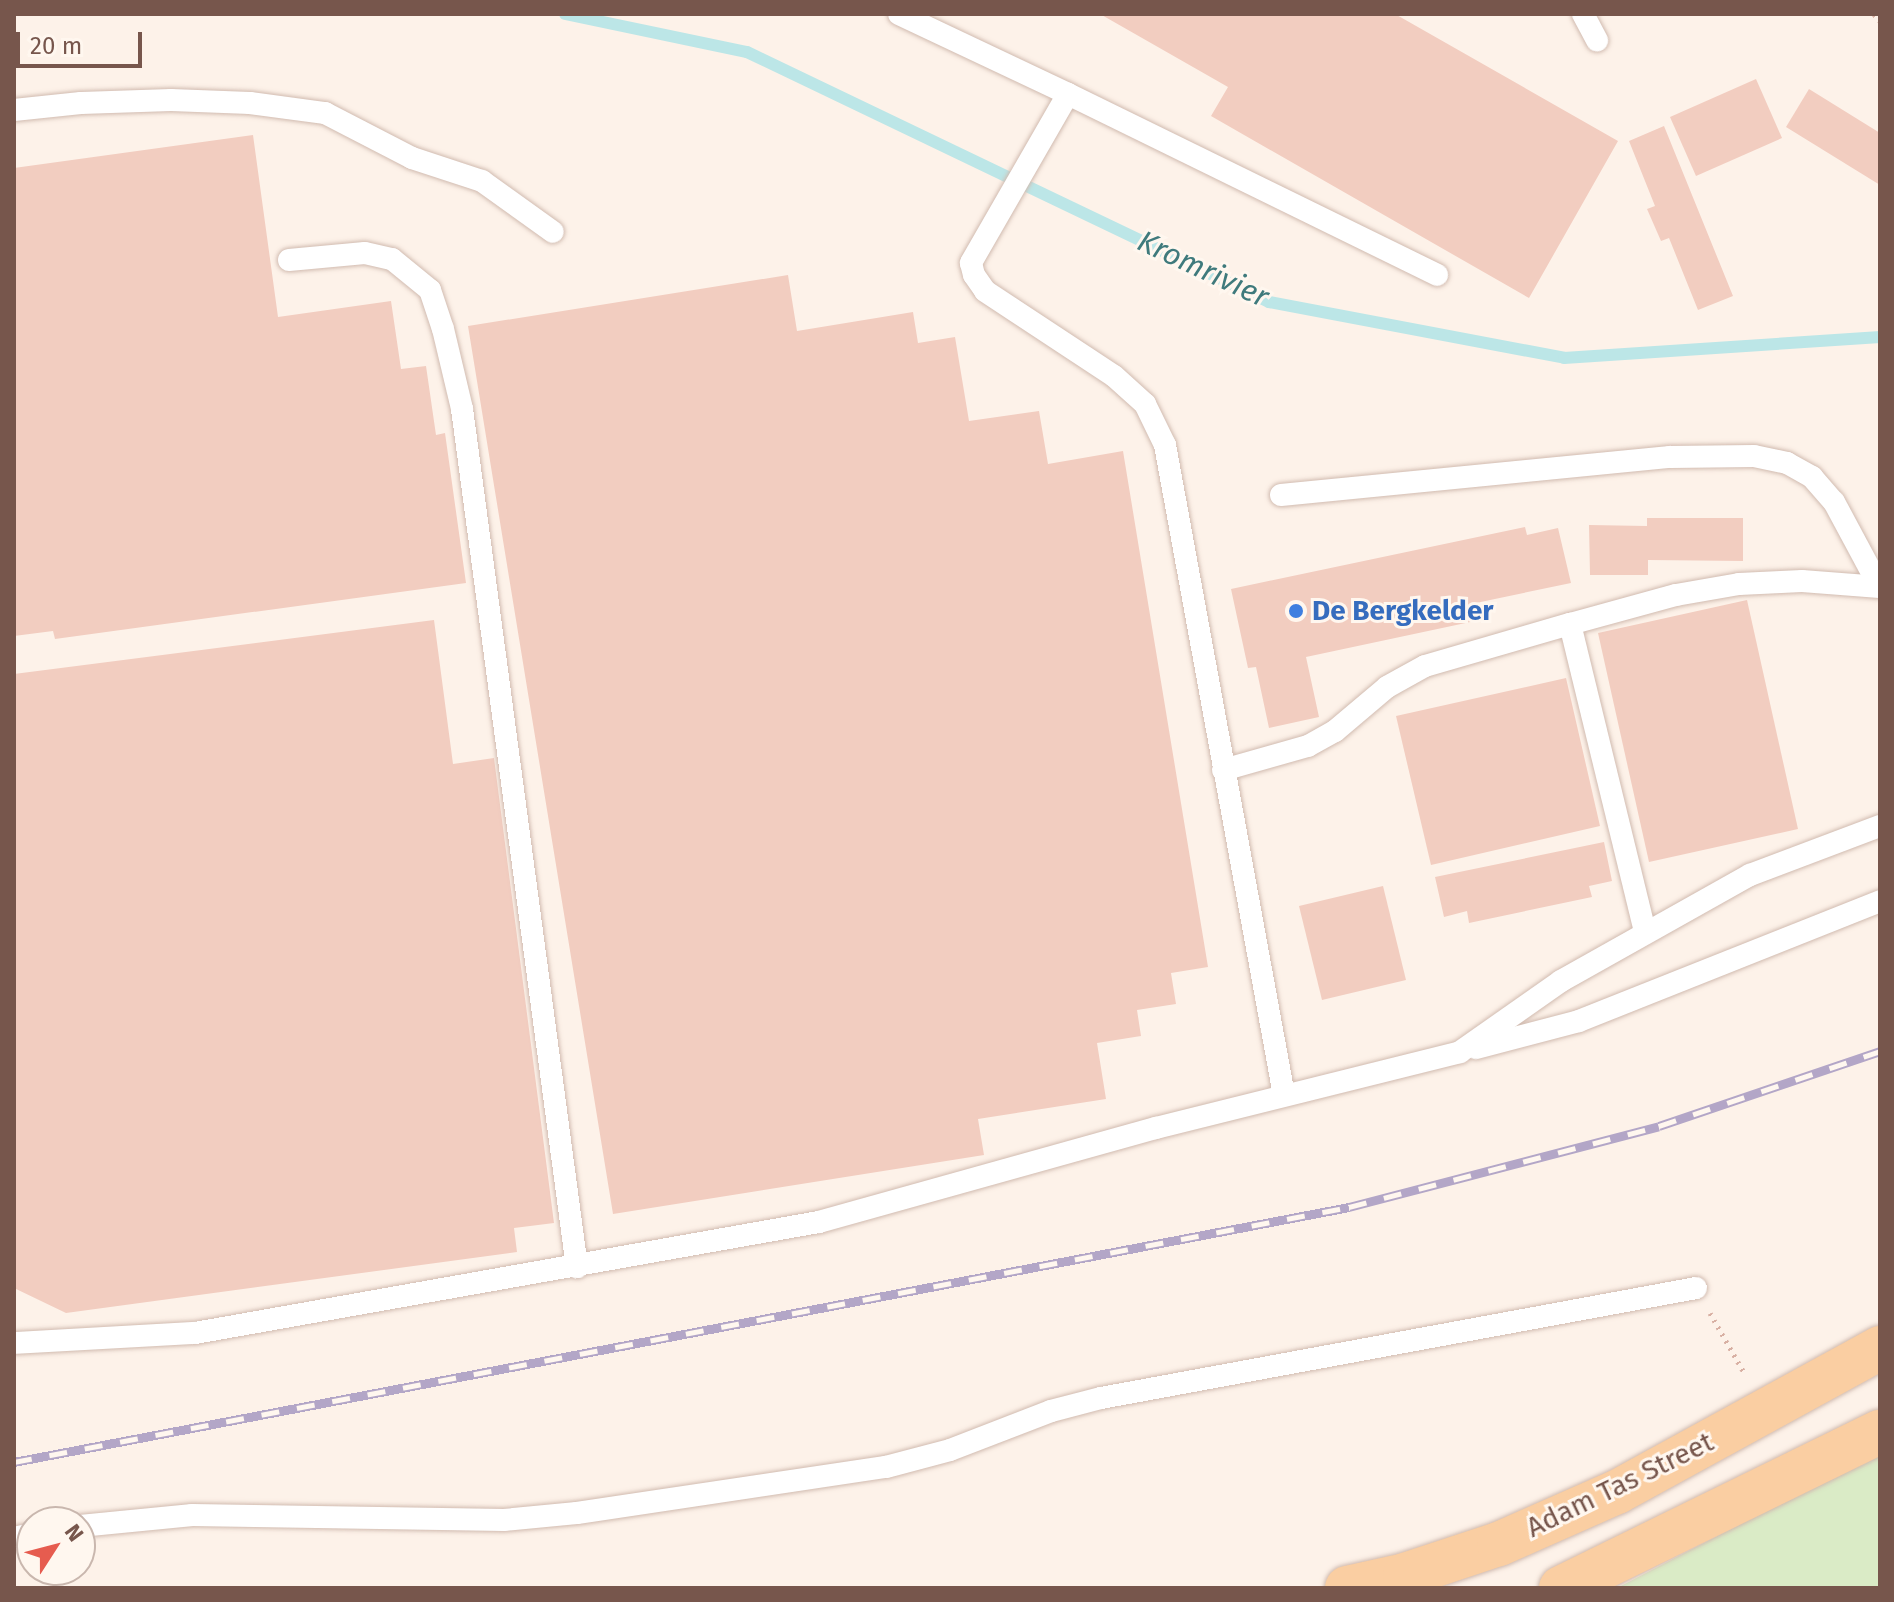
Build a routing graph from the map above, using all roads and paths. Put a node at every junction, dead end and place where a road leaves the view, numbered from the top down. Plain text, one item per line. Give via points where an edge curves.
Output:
1 (899, 14) edge
2 (1583, 14) edge
3 (1874, 14) edge
4 (1880, 21) edge
5 (1597, 40) dead end
6 (1068, 94) junction
7 (14, 110) edge
8 (553, 232) dead end
9 (289, 260) dead end
10 (1437, 275) dead end
11 (1281, 495) dead end
12 (1880, 586) edge
13 (1570, 624) junction
14 (1223, 770) junction
15 (1880, 826) edge
16 (1880, 901) edge
17 (1645, 932) junction
18 (1460, 1052) junction
19 (1284, 1095) junction
20 (577, 1267) junction
21 (1696, 1288) joint
22 (14, 1343) edge
23 (1880, 1348) edge
24 (1745, 1375) dead end
25 (1880, 1432) edge
26 (96, 1524) edge
27 (1347, 1588) edge
28 (1561, 1588) edge

1 - 6 lane
2 - 5 lane
3 - 4 path
6 - 10 lane
6 - 14 lane via 971,263 985,291 1114,376 1145,404 1165,445
7 - 8 lane via 171,100 325,113 412,158 482,181
9 - 20 lane via 365,253 392,259 430,290 443,329 462,409
11 - 12 lane via 1670,457 1754,456 1787,463 1812,477 1834,502
12 - 13 lane via 1739,584
13 - 14 lane via 1425,666 1387,687 1335,731 1308,746
13 - 17 lane
14 - 19 lane
15 - 17 lane via 1750,875
16 - 18 lane via 1579,1021
17 - 18 lane via 1561,981
18 - 19 lane
19 - 20 lane via 819,1222
20 - 22 lane via 195,1333
21 - 24 path
21 - 26 lane via 1101,1398 886,1467 504,1520 192,1515
23 - 27 main road, Adam Tas Street via 1617,1492 1499,1544
25 - 28 main road

